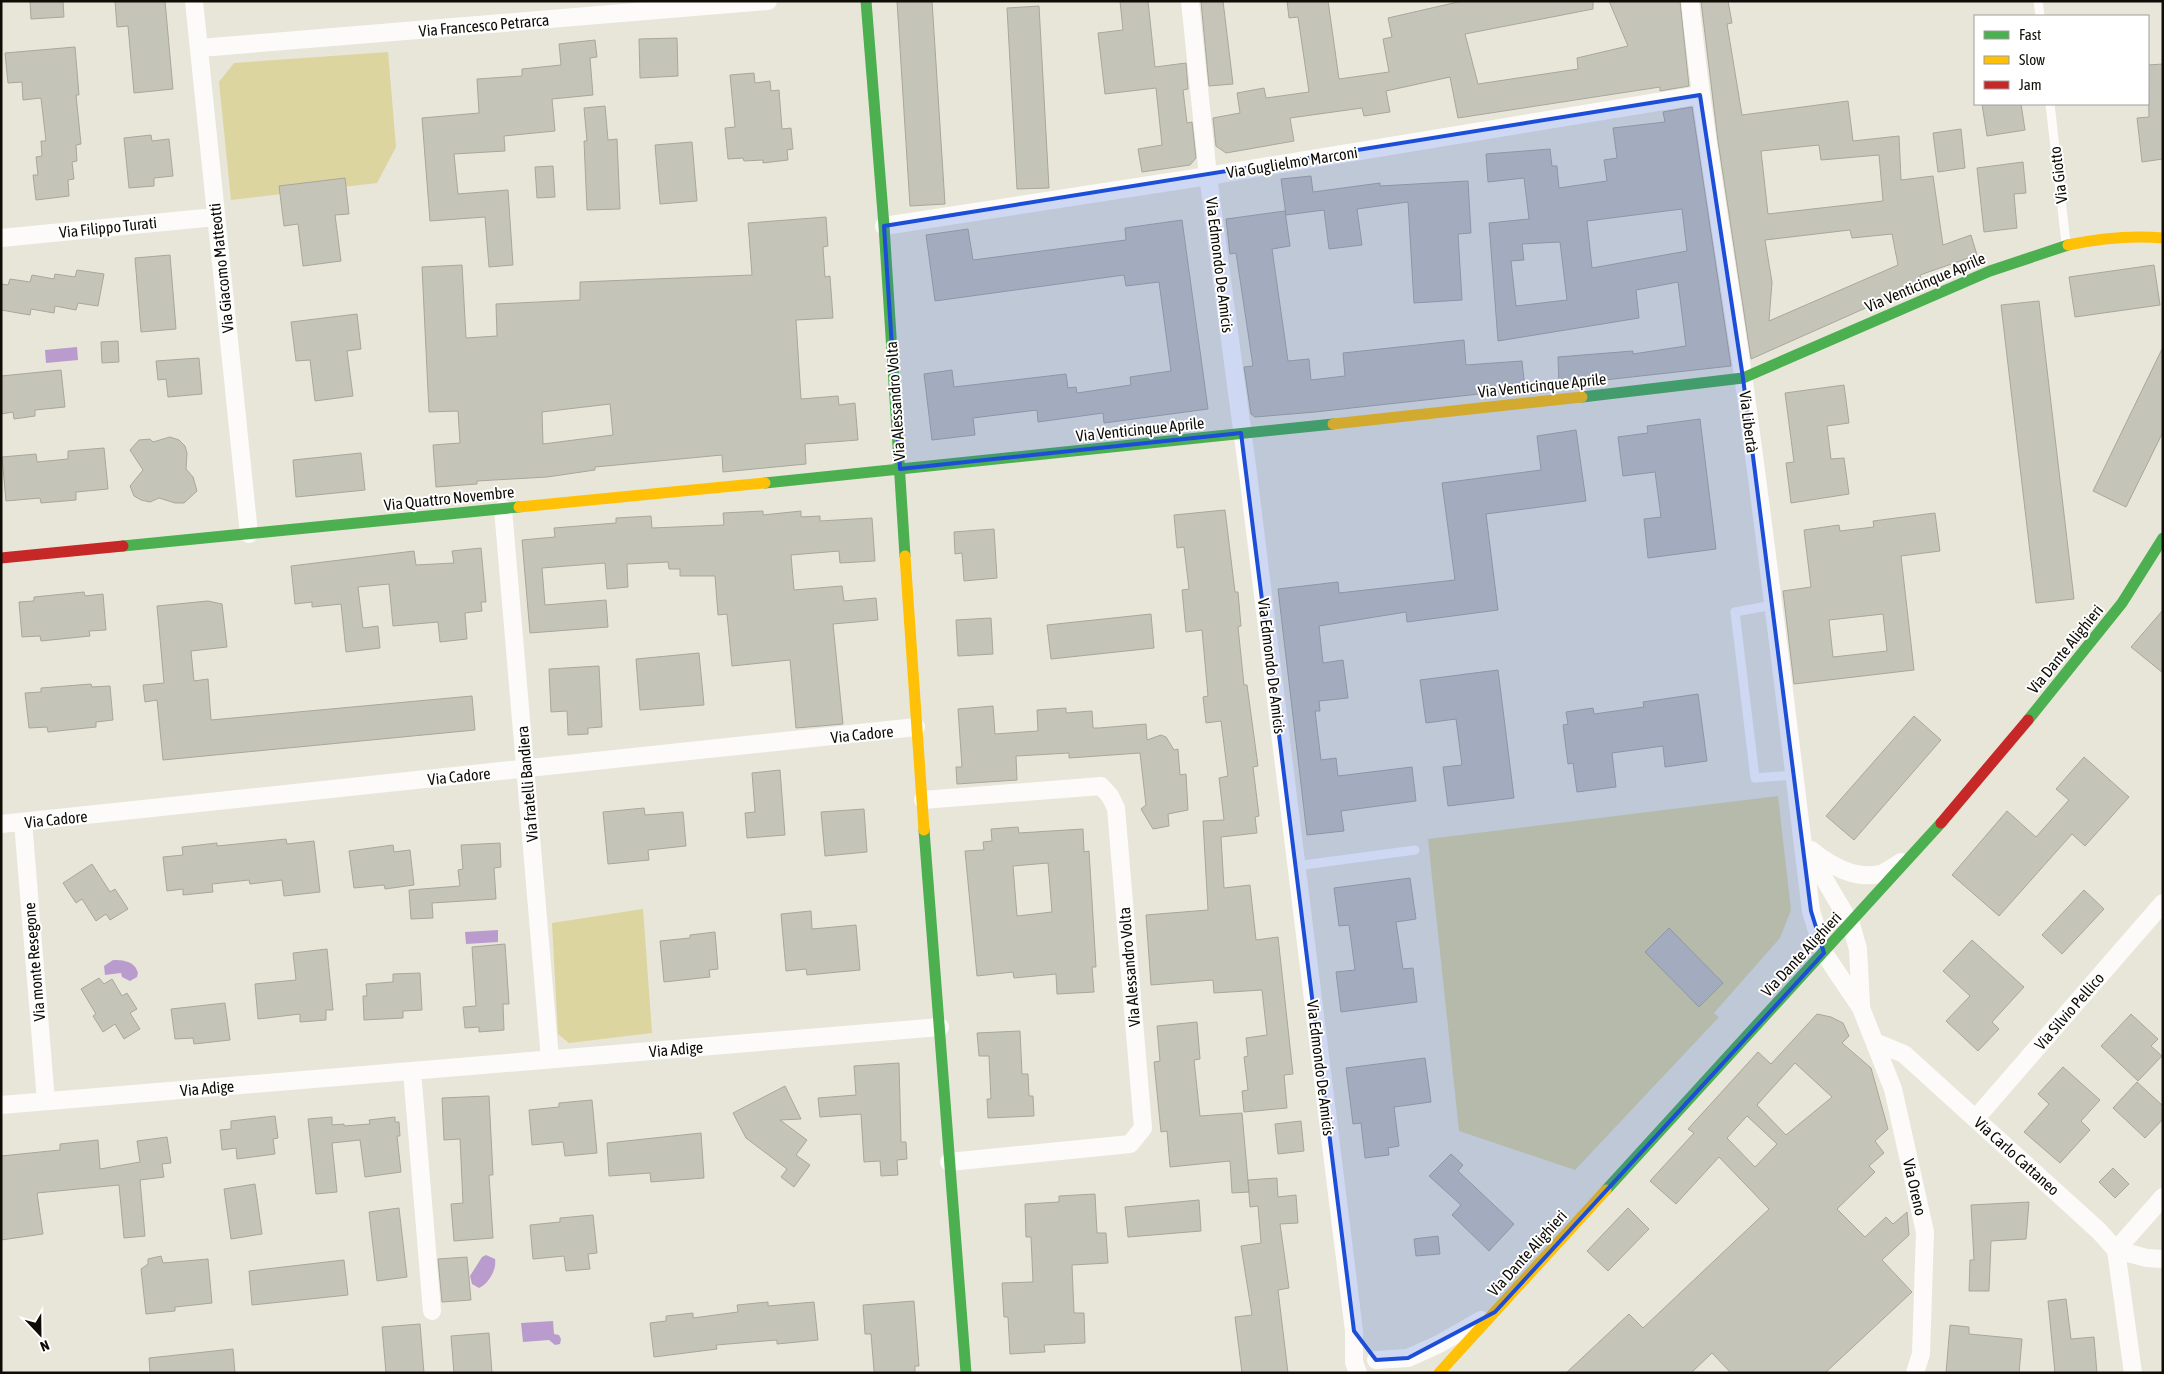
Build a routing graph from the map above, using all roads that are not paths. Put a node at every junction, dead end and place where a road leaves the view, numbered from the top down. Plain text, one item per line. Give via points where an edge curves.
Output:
1 (194, 1) edge
2 (768, 1) edge
3 (866, 1) edge
4 (1190, 1) edge
5 (1690, 1) edge
6 (2038, 1) edge
7 (681, 5) edge
8 (2040, 15) edge
9 (200, 48) junction
10 (1700, 96) junction
11 (2050, 105) edge
12 (1208, 176) junction
13 (215, 217) junction
14 (884, 226) junction
15 (1, 238) edge
16 (2163, 238) edge
17 (2066, 246) junction
18 (1743, 378) junction
19 (1241, 433) junction
20 (900, 469) junction
21 (502, 508) junction
22 (249, 534) junction
23 (2163, 538) edge
24 (1, 558) edge
25 (1773, 605) junction
26 (916, 728) junction
27 (525, 769) junction
28 (1794, 775) junction
29 (923, 800) junction
30 (23, 822) junction
31 (1, 824) edge
32 (1803, 844) junction
33 (1415, 850) dead end
34 (1910, 857) junction
35 (1296, 866) junction
36 (2163, 903) edge
37 (1851, 924) junction
38 (1824, 953) junction
39 (1861, 1008) junction
40 (940, 1027) junction
41 (1875, 1042) junction
42 (550, 1059) junction
43 (412, 1071) junction
44 (46, 1102) junction
45 (1, 1105) edge
46 (1976, 1118) junction
47 (949, 1162) junction
48 (2163, 1197) edge
49 (2116, 1250) junction
50 (2163, 1259) edge
51 (432, 1311) dead end
52 (1495, 1312) junction
53 (1354, 1331) junction
54 (1380, 1366) edge
55 (966, 1373) edge
56 (1358, 1373) edge
57 (1439, 1373) edge
58 (1915, 1373) edge
59 (2133, 1373) edge

1 - 9 street, Via Giacomo Matteotti
2 - 7 street, Via Francesco Petrarca
3 - 14 street, Via Alessandro Volta
4 - 12 street, Via Edmondo De Amicis
5 - 10 street, Via Libertà
6 - 8 lane
7 - 9 street, Via Francesco Petrarca
9 - 13 street, Via Giacomo Matteotti
10 - 12 street, Via Guglielmo Marconi
10 - 18 street, Via Libertà
11 - 17 lane, Via Giotto
12 - 14 street, Via Guglielmo Marconi
12 - 19 street, Via Edmondo De Amicis
13 - 15 street, Via Filippo Turati
13 - 22 street, Via Giacomo Matteotti
14 - 20 street, Via Alessandro Volta
16 - 17 street, Via Venticinque Aprile via 2144,234
17 - 18 street, Via Venticinque Aprile via 1950,287
18 - 19 street, Via Venticinque Aprile
18 - 25 street, Via Libertà
19 - 20 street, Via Venticinque Aprile
19 - 35 street, Via Edmondo De Amicis
20 - 21 street, Via Quattro Novembre
20 - 26 street, Via Alessandro Volta
21 - 22 street, Via Quattro Novembre
21 - 27 street, Via fratelli Bandiera
22 - 24 street, Via Quattro Novembre
23 - 34 street, Via Dante Alighieri via 2110,620 2006,748
25 - 28 street, Via Libertà
25 - 28 lane via 1735,612 1755,778
26 - 27 street, Via Cadore
26 - 29 street, Via Alessandro Volta
27 - 30 street, Via Cadore
27 - 42 street, Via fratelli Bandiera
28 - 32 street, Via Libertà
29 - 40 street, Via Alessandro Volta
29 - 47 street, Via Alessandro Volta via 1101,786 1110,796 1116,808 1144,1128 1130,1144
30 - 31 street, Via Cadore
30 - 44 street, Via monte Resegone
32 - 34 street via 1828,864 1859,874 1880,874
32 - 37 street, Via Libertà
32 - 38 street, Via Libertà via 1812,910
33 - 35 lane
34 - 37 street, Via Dante Alighieri
35 - 53 street, Via Edmondo De Amicis
36 - 46 street, Via Silvio Pellico
37 - 38 street, Via Dante Alighieri
37 - 39 street, Via Oreno via 1858,949
38 - 39 street, Via Oreno
38 - 52 street, Via Dante Alighieri
39 - 41 street, Via Oreno
40 - 42 street, Via Adige
40 - 47 street, Via Alessandro Volta
41 - 46 street, Via Carlo Cattaneo via 1904,1054
41 - 58 street, Via Oreno via 1893,1089 1925,1232 1920,1354
42 - 43 street, Via Adige
43 - 44 street, Via Adige
43 - 51 street
44 - 45 street, Via Adige
46 - 49 street, Via Carlo Cattaneo
47 - 55 street, Via Alessandro Volta
48 - 49 street
49 - 50 street
49 - 59 street
52 - 54 street via 1438,1344
52 - 57 street, Via Dante Alighieri
53 - 54 street
53 - 56 street, Via Edmondo De Amicis via 1354,1362

